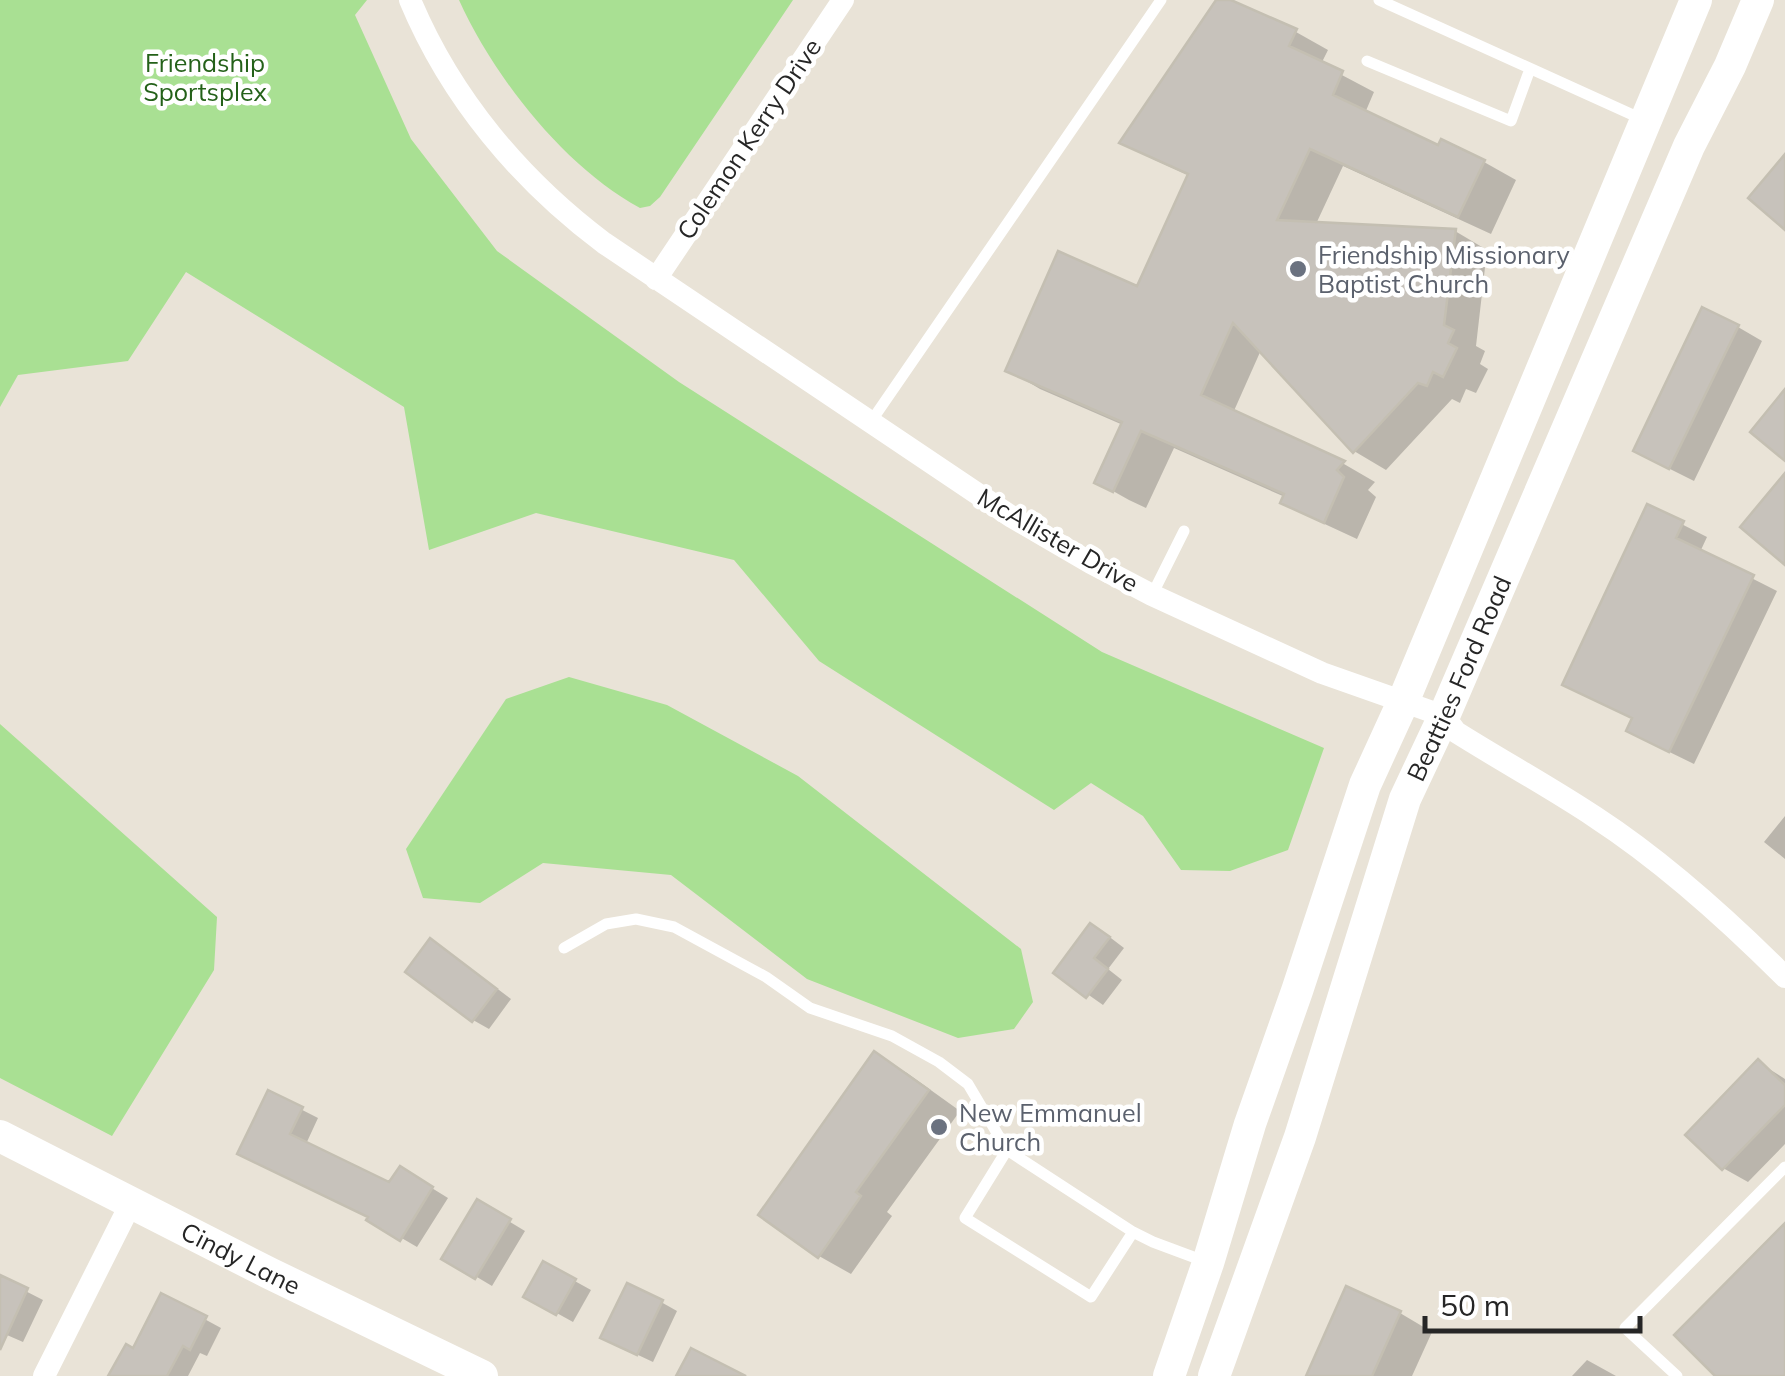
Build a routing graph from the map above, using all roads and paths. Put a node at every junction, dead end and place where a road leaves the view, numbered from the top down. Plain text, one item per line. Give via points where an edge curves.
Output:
1 (410, 0) edge
2 (843, 0) edge
3 (1160, 0) edge
4 (1380, 0) edge
5 (1696, 0) edge
6 (1758, 0) edge
7 (1368, 61) dead end
8 (1530, 69) junction
9 (1647, 122) junction
10 (656, 279) junction
11 (870, 423) junction
12 (1184, 530) dead end
13 (1152, 595) junction
14 (1404, 702) junction
15 (1444, 716) junction
16 (564, 948) dead end
17 (1785, 977) edge
18 (0, 1136) edge
19 (1007, 1150) junction
20 (1785, 1167) edge
21 (131, 1203) junction
22 (1134, 1232) junction
23 (1208, 1263) junction
24 (44, 1376) edge
25 (482, 1376) edge
26 (1168, 1376) edge
27 (1214, 1376) edge
28 (1677, 1376) edge

1 - 10 street, McAllister Drive via 470,108 534,185
2 - 10 street, Colemon Kerry Drive
3 - 11 lane
4 - 8 lane
5 - 9 main road, Beatties Ford Road
6 - 15 main road, Beatties Ford Road
7 - 8 lane via 1510,121
8 - 9 lane
9 - 14 main road, Beatties Ford Road
10 - 11 street, McAllister Drive
11 - 13 street, McAllister Drive via 1012,517
12 - 13 lane
13 - 14 street, McAllister Drive via 1322,673
14 - 15 street, McAllister Drive
14 - 23 main road, Beatties Ford Road via 1364,786
15 - 17 street, McAllister Drive via 1456,732 1637,847
15 - 27 main road, Beatties Ford Road via 1405,799 1300,1138
16 - 19 lane via 606,924 636,919 674,928 810,1008 892,1036 939,1062 968,1084
18 - 21 main road, Cindy Lane
19 - 22 lane
19 - 22 lane via 964,1218 1091,1297
20 - 28 lane via 1625,1328
21 - 24 street
21 - 25 main road, Cindy Lane
22 - 23 lane
23 - 26 main road, Beatties Ford Road

